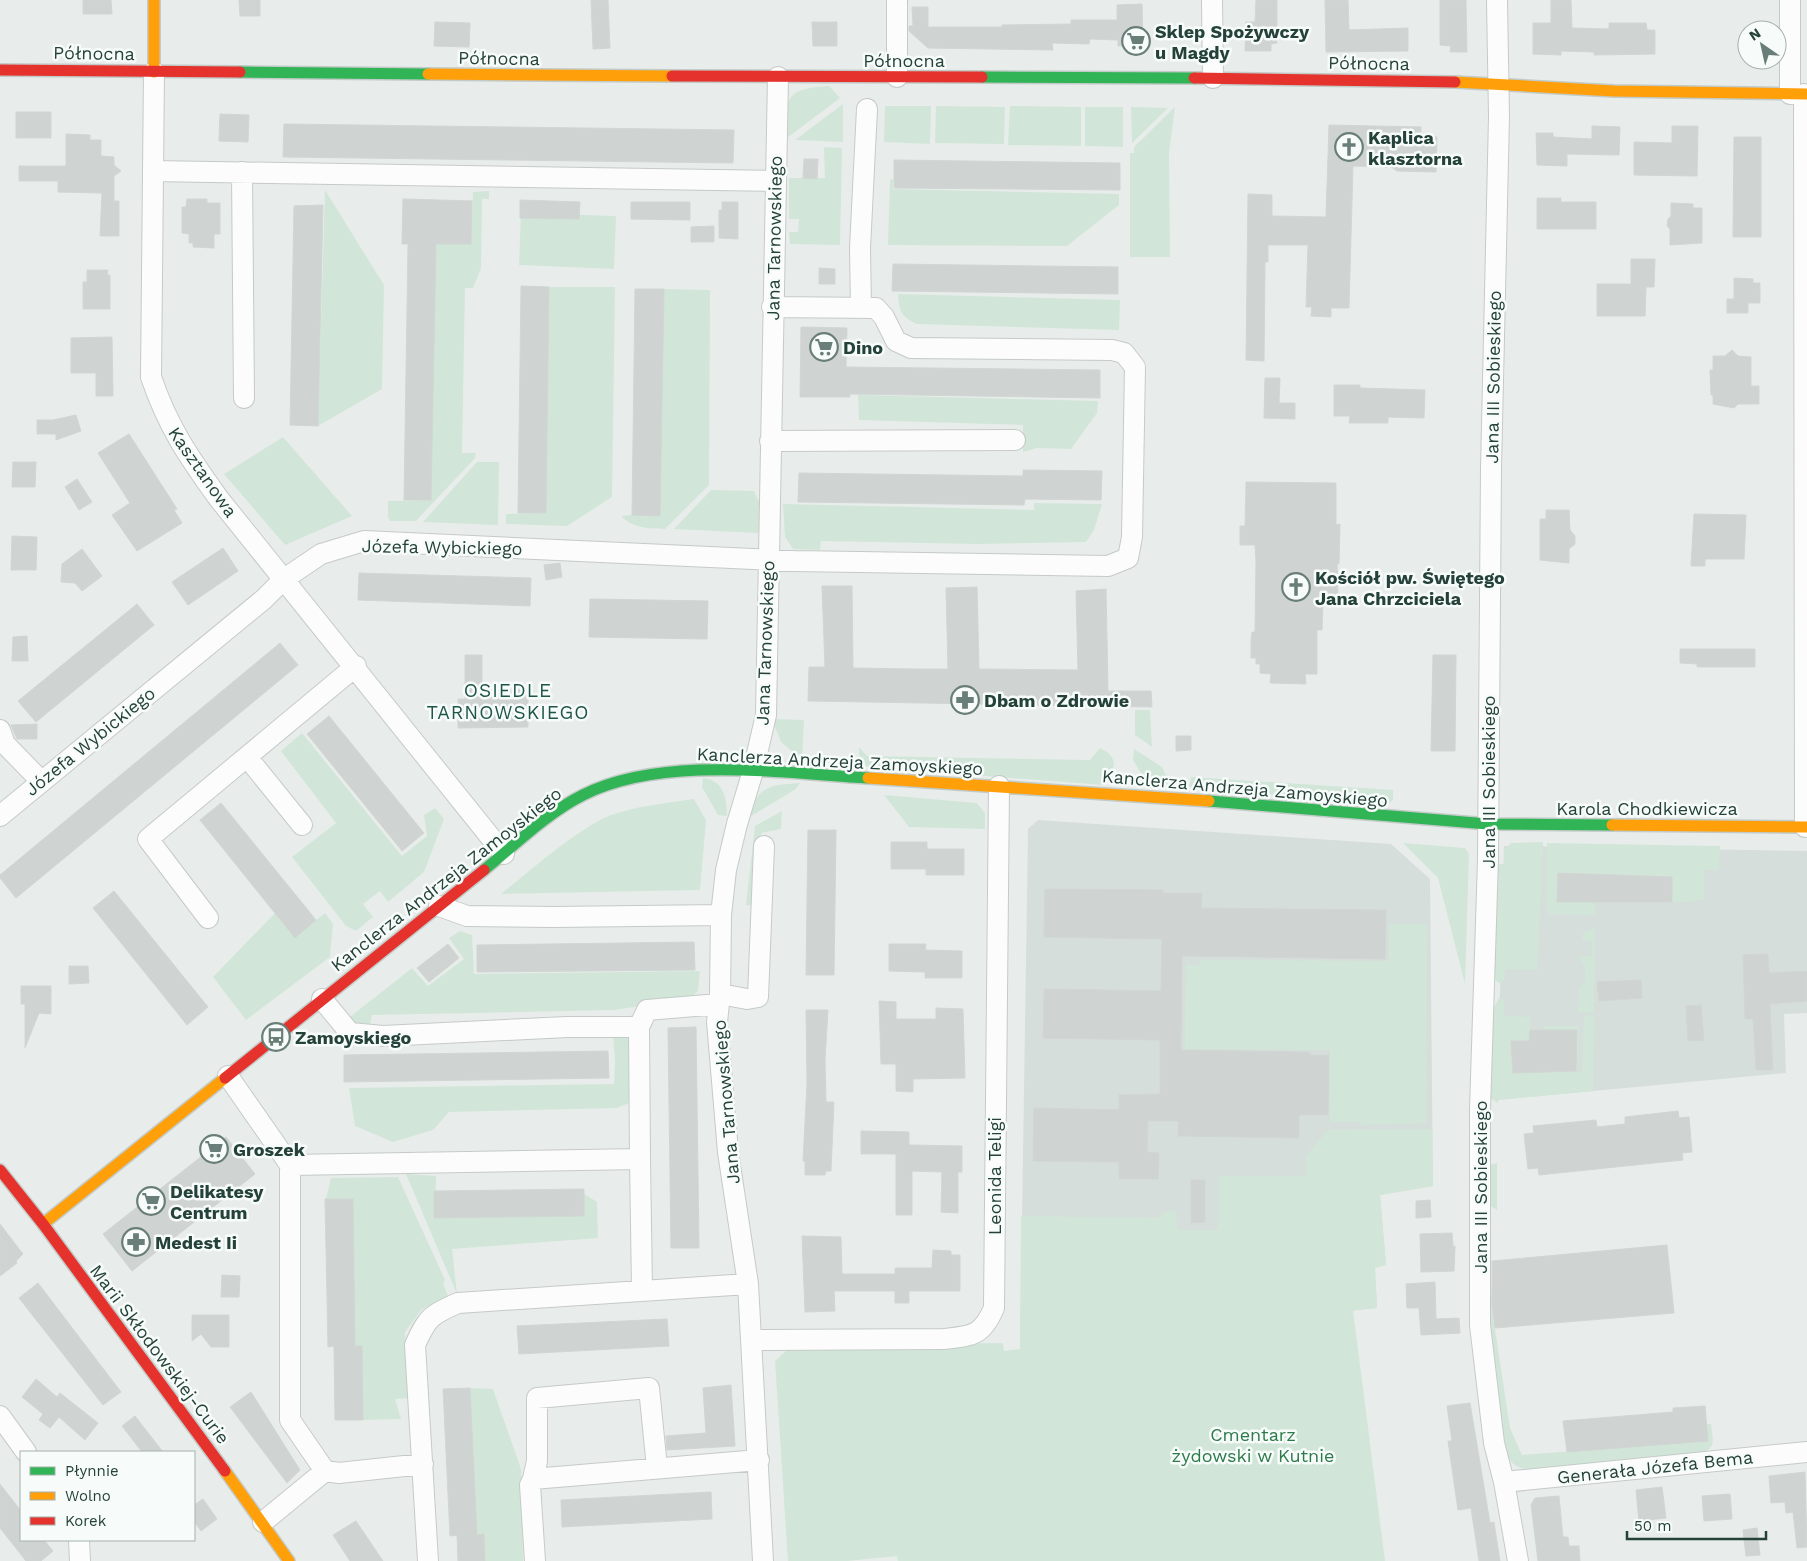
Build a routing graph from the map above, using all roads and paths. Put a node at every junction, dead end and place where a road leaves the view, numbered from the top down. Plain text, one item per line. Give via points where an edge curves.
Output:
1 (154, 0) edge
2 (897, 0) edge
3 (1212, 0) edge
4 (1497, 0) edge
5 (1790, 0) edge
6 (0, 70) edge
7 (154, 72) junction
8 (778, 77) junction
9 (897, 77) junction
10 (1213, 78) junction
11 (1499, 83) junction
12 (1800, 94) edge
13 (867, 109) dead end
14 (152, 171) junction
15 (242, 172) junction
16 (775, 181) junction
17 (772, 307) junction
18 (861, 308) junction
19 (244, 398) dead end
20 (1015, 440) dead end
21 (770, 441) junction
22 (768, 560) junction
23 (284, 579) junction
24 (356, 666) junction
25 (0, 730) edge
26 (247, 757) junction
27 (753, 771) junction
28 (41, 781) junction
29 (999, 786) junction
30 (0, 816) edge
31 (1488, 824) junction
32 (302, 825) dead end
33 (1806, 827) edge
34 (764, 846) dead end
35 (504, 854) junction
36 (439, 906) junction
37 (721, 915) junction
38 (208, 918) dead end
39 (322, 999) junction
40 (720, 999) junction
41 (638, 1026) junction
42 (228, 1076) junction
43 (640, 1159) junction
44 (290, 1165) junction
45 (0, 1170) edge
46 (43, 1224) junction
47 (748, 1284) junction
48 (642, 1290) junction
49 (752, 1340) junction
50 (0, 1416) edge
51 (25, 1451) edge
52 (1807, 1452) edge
53 (759, 1460) junction
54 (423, 1464) junction
55 (657, 1468) junction
56 (325, 1471) junction
57 (533, 1479) junction
58 (1504, 1482) junction
59 (263, 1522) junction
60 (79, 1541) edge
61 (80, 1561) edge
62 (289, 1561) edge
63 (428, 1561) edge
64 (535, 1561) edge
65 (763, 1561) edge
66 (1518, 1561) edge

1 - 7 street, Kasztanowa
2 - 9 street
3 - 10 street
4 - 11 street, Jana III Sobieskiego
5 - 12 street
6 - 7 street, Północna
7 - 8 street, Północna
7 - 14 street, Kasztanowa
8 - 9 street, Północna
8 - 16 street, Jana Tarnowskiego
9 - 10 street, Północna
10 - 11 street, Północna
11 - 12 street, Północna via 1614,91
11 - 31 street, Jana III Sobieskiego
12 - 33 street
13 - 18 street via 860,248
14 - 15 street
14 - 23 street, Kasztanowa via 150,376 179,443 219,499
15 - 16 street
15 - 19 street
16 - 17 street, Jana Tarnowskiego
17 - 18 street
17 - 21 street, Jana Tarnowskiego
18 - 22 street, Józefa Wybickiego via 876,308 896,342 911,348 1112,350 1124,353 1135,367 1132,537 1128,558 1108,566
20 - 21 street
21 - 22 street, Jana Tarnowskiego
22 - 23 street, Józefa Wybickiego via 364,541 321,554
22 - 27 street, Jana Tarnowskiego via 766,715
23 - 24 street, Kasztanowa
23 - 28 street, Józefa Wybickiego
24 - 26 street
24 - 35 street, Kasztanowa
25 - 28 street via 5,744
26 - 32 street
26 - 38 street via 148,839
27 - 29 street, Kanclerza Andrzeja Zamoyskiego
27 - 35 street, Kanclerza Andrzeja Zamoyskiego via 654,774 588,792 561,808
27 - 37 street, Jana Tarnowskiego via 726,870
28 - 30 street, Józefa Wybickiego
29 - 31 street, Kanclerza Andrzeja Zamoyskiego
29 - 49 street, Leonida Teligi via 994,1308 987,1324 973,1336 944,1339
31 - 33 street, Karola Chodkiewicza
31 - 58 street, Jana III Sobieskiego via 1480,1110 1480,1325 1494,1443
34 - 40 street via 758,997
35 - 36 street, Kanclerza Andrzeja Zamoyskiego
36 - 37 street via 467,916
36 - 39 street, Kanclerza Andrzeja Zamoyskiego
37 - 40 street, Jana Tarnowskiego
39 - 41 street via 350,1033 383,1036
39 - 42 street, Kanclerza Andrzeja Zamoyskiego
40 - 41 street via 646,1010
40 - 47 street, Jana Tarnowskiego via 717,1022 728,1152
41 - 43 street
42 - 44 street
42 - 46 street, Kanclerza Andrzeja Zamoyskiego
43 - 44 street
43 - 48 street
44 - 56 street via 290,1420
45 - 46 street, Marii Skłodowskiej-Curie
46 - 59 street, Marii Skłodowskiej-Curie
47 - 48 street
47 - 49 street, Jana Tarnowskiego
48 - 54 street via 458,1303 425,1322 415,1345
49 - 53 street, Jana Tarnowskiego
50 - 51 street
52 - 58 street, Generała Józefa Bema
53 - 55 street
53 - 65 street, Jana Tarnowskiego
54 - 56 street via 339,1473
54 - 63 street
55 - 57 street
55 - 57 street via 649,1388 538,1398 538,1461
56 - 59 street
57 - 64 street via 530,1485
58 - 66 street, Jana III Sobieskiego
59 - 62 street, Marii Skłodowskiej-Curie
60 - 61 street

